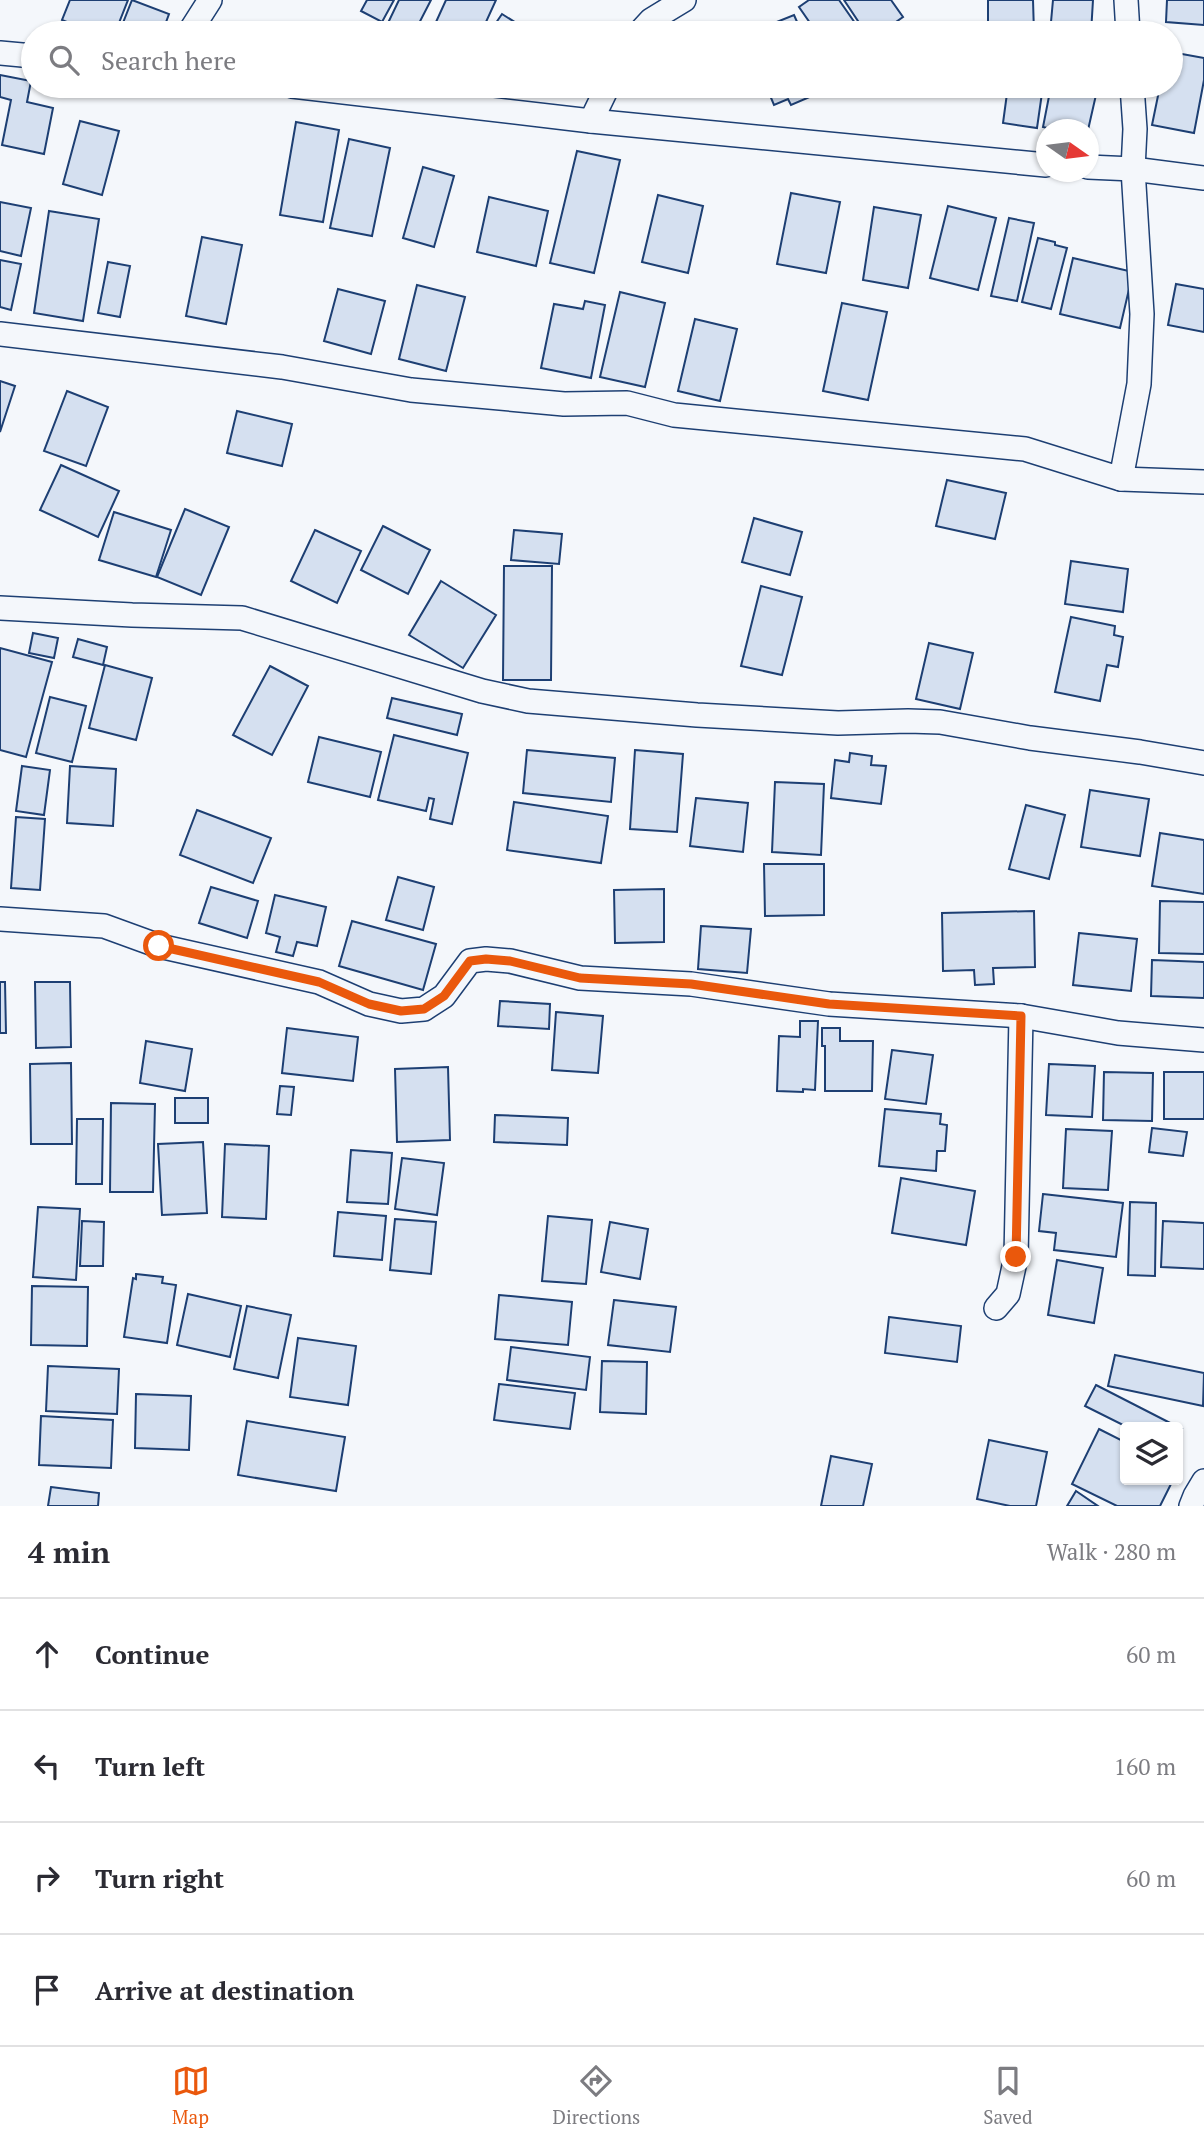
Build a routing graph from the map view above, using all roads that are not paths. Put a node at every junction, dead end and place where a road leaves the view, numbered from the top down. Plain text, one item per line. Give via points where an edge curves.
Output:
1 (210, 0) edge
2 (684, 0) edge
3 (1126, 0) edge
4 (197, 21) edge
5 (650, 21) edge
6 (1127, 21) edge
7 (0, 53) edge
8 (21, 55) edge
9 (395, 98) edge
10 (603, 98) edge
11 (1133, 98) edge
12 (592, 121) junction
13 (1036, 164) edge
14 (1099, 167) edge
15 (1133, 169) junction
16 (1204, 178) edge
17 (0, 334) edge
18 (1121, 479) junction
19 (1204, 482) edge
20 (0, 608) edge
21 (1204, 763) edge
22 (0, 919) edge
23 (1021, 1016) junction
24 (1204, 1040) edge
25 (996, 1308) dead end
26 (1204, 1481) edge
27 (1191, 1506) edge

1 - 4 street
2 - 5 street
3 - 6 street
7 - 8 street
9 - 12 street
10 - 12 street
11 - 15 street
12 - 13 street
14 - 15 street
15 - 16 street
15 - 18 street via 1139,252 1139,384
17 - 18 street via 282,367 411,390 564,404 627,403 674,415 1025,449
18 - 19 street
20 - 21 street via 242,618 528,701 838,723 940,722
22 - 23 street via 104,926 159,946 319,982 369,1004 401,1011 424,1009 444,996 470,961 486,959 580,978 691,984 829,1004
23 - 24 street via 1118,1033
23 - 25 street via 1016,1257 1008,1294
26 - 27 street

